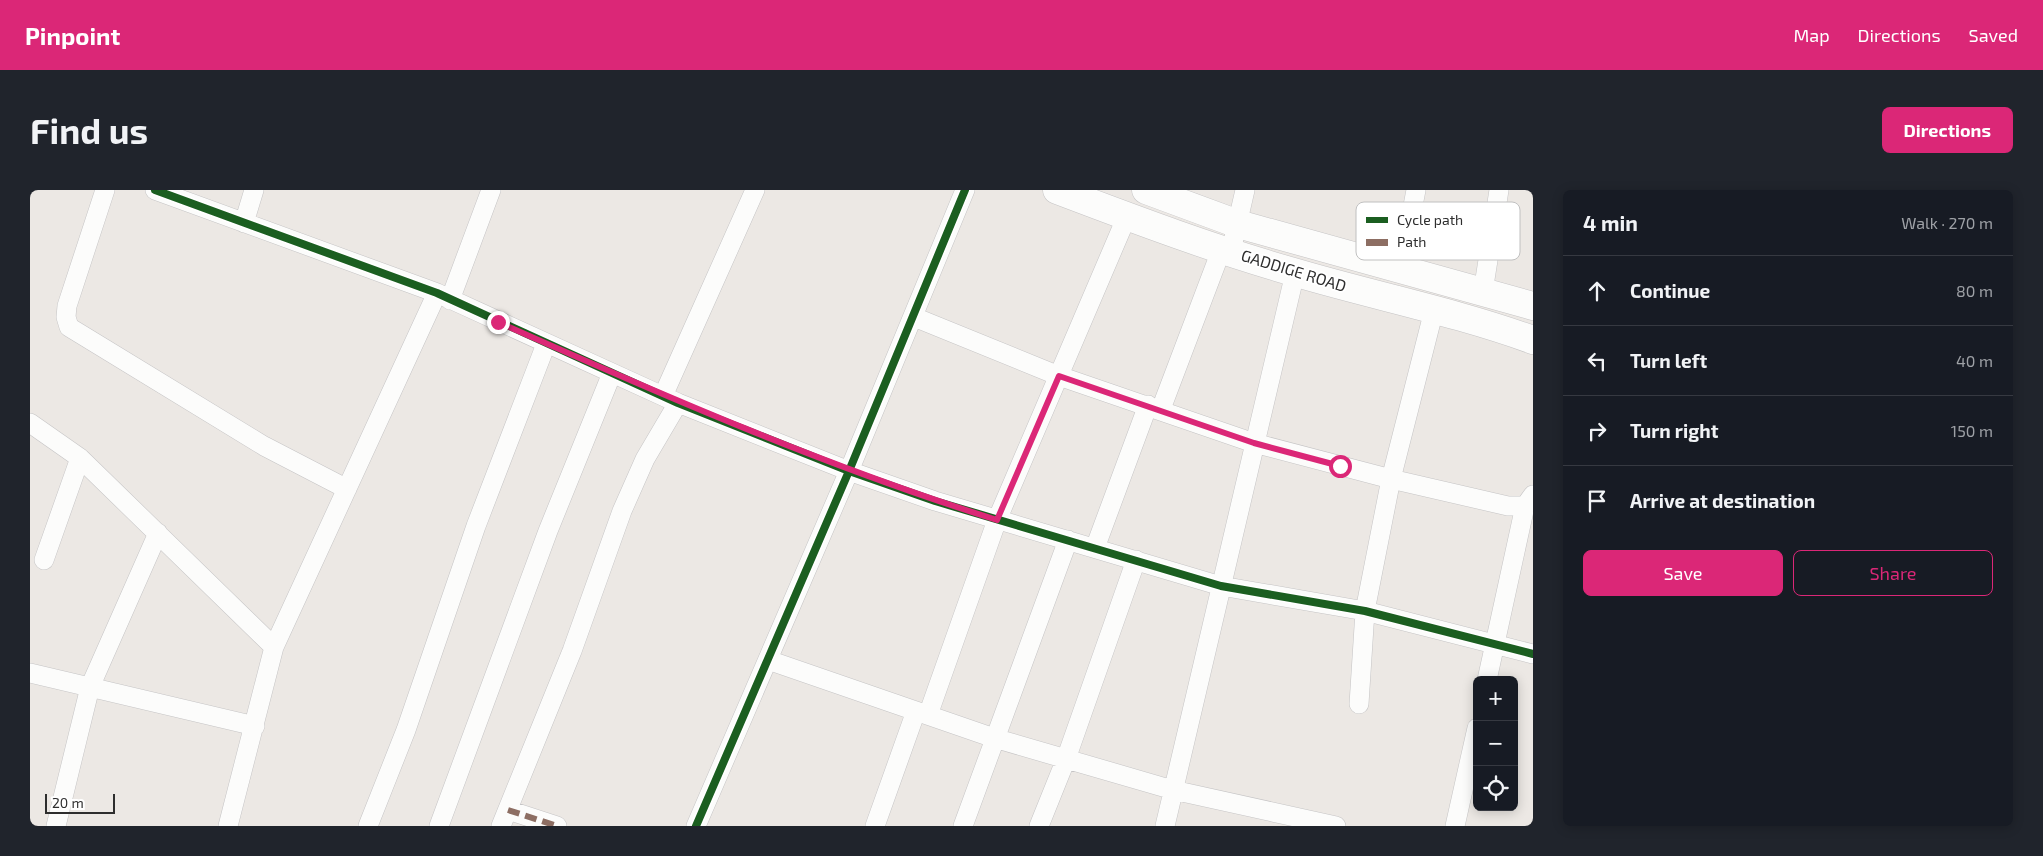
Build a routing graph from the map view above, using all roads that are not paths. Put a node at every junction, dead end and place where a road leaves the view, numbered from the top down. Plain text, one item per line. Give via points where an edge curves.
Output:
1 (105, 190) edge
2 (156, 190) edge
3 (254, 190) edge
4 (490, 190) edge
5 (755, 190) edge
6 (965, 190) edge
7 (1058, 190) edge
8 (1146, 190) edge
9 (1245, 190) edge
10 (1127, 216) junction
11 (244, 223) junction
12 (1238, 224) junction
13 (1227, 250) junction
14 (1356, 256) edge
15 (1369, 260) edge
16 (1404, 260) edge
17 (1488, 260) edge
18 (1402, 269) junction
19 (1295, 273) junction
20 (1483, 292) junction
21 (443, 296) junction
22 (1533, 306) edge
23 (1434, 310) junction
24 (914, 317) junction
25 (1533, 340) edge
26 (546, 344) junction
27 (612, 373) junction
28 (1059, 376) junction
29 (670, 399) junction
30 (1155, 407) junction
31 (31, 427) edge
32 (1254, 443) junction
33 (80, 458) junction
34 (849, 471) junction
35 (1391, 479) junction
36 (347, 490) junction
37 (1529, 501) edge
38 (997, 520) junction
39 (158, 533) junction
40 (1068, 540) junction
41 (1095, 548) junction
42 (44, 560) dead end
43 (1136, 560) junction
44 (1220, 586) junction
45 (1365, 611) junction
46 (1495, 645) junction
47 (274, 648) junction
48 (1533, 654) edge
49 (768, 660) junction
50 (30, 673) edge
51 (1488, 676) edge
52 (90, 687) junction
53 (1359, 704) dead end
54 (922, 713) junction
55 (255, 726) junction
56 (994, 738) junction
57 (1473, 748) edge
58 (1066, 759) junction
59 (1173, 790) junction
60 (505, 818) edge
61 (1458, 825) edge
62 (56, 826) edge
63 (228, 826) edge
64 (368, 826) edge
65 (439, 826) edge
66 (557, 826) edge
67 (696, 826) edge
68 (874, 826) edge
69 (963, 826) edge
70 (1040, 826) edge
71 (1164, 826) edge
72 (1336, 826) edge

1 - 36 street via 67,306 69,326 264,446
2 - 11 street
3 - 11 street
4 - 21 street
5 - 29 street
6 - 24 street
7 - 10 main road, GADDIGE ROAD
8 - 12 main road, GADDIGE ROAD
9 - 12 street
10 - 13 main road, GADDIGE ROAD
10 - 28 street
11 - 21 street
12 - 13 street
12 - 14 main road, GADDIGE ROAD
13 - 19 main road, GADDIGE ROAD
13 - 30 street
15 - 18 main road, GADDIGE ROAD
16 - 18 street
17 - 20 street
18 - 20 main road, GADDIGE ROAD
19 - 23 main road, GADDIGE ROAD
19 - 32 street
20 - 22 main road, GADDIGE ROAD
21 - 26 street
21 - 36 street
23 - 25 main road, GADDIGE ROAD
23 - 35 street
24 - 28 street
24 - 34 street
26 - 27 street
26 - 64 street via 476,526 406,730
27 - 29 street
27 - 65 street via 548,531
28 - 30 street
28 - 38 street
29 - 34 street
29 - 60 street via 622,511 572,651
30 - 32 street
30 - 41 street
31 - 33 street
32 - 35 street
32 - 44 street
33 - 39 street
33 - 42 street
34 - 38 street
34 - 49 street
35 - 37 street via 1508,506
35 - 45 street
36 - 47 street
37 - 46 street
38 - 40 street
38 - 54 street
39 - 47 street
39 - 52 street
40 - 41 street
40 - 56 street
41 - 43 street
43 - 44 street
43 - 58 street
44 - 45 street
44 - 59 street
45 - 46 street
45 - 53 street
46 - 48 street
46 - 51 street
47 - 55 street
49 - 54 street
49 - 67 street
50 - 52 street
52 - 55 street
52 - 62 street
54 - 56 street
54 - 68 street
55 - 63 street
56 - 58 street
56 - 69 street
57 - 61 street
58 - 59 street
58 - 70 street
59 - 71 street
59 - 72 street
60 - 66 street

